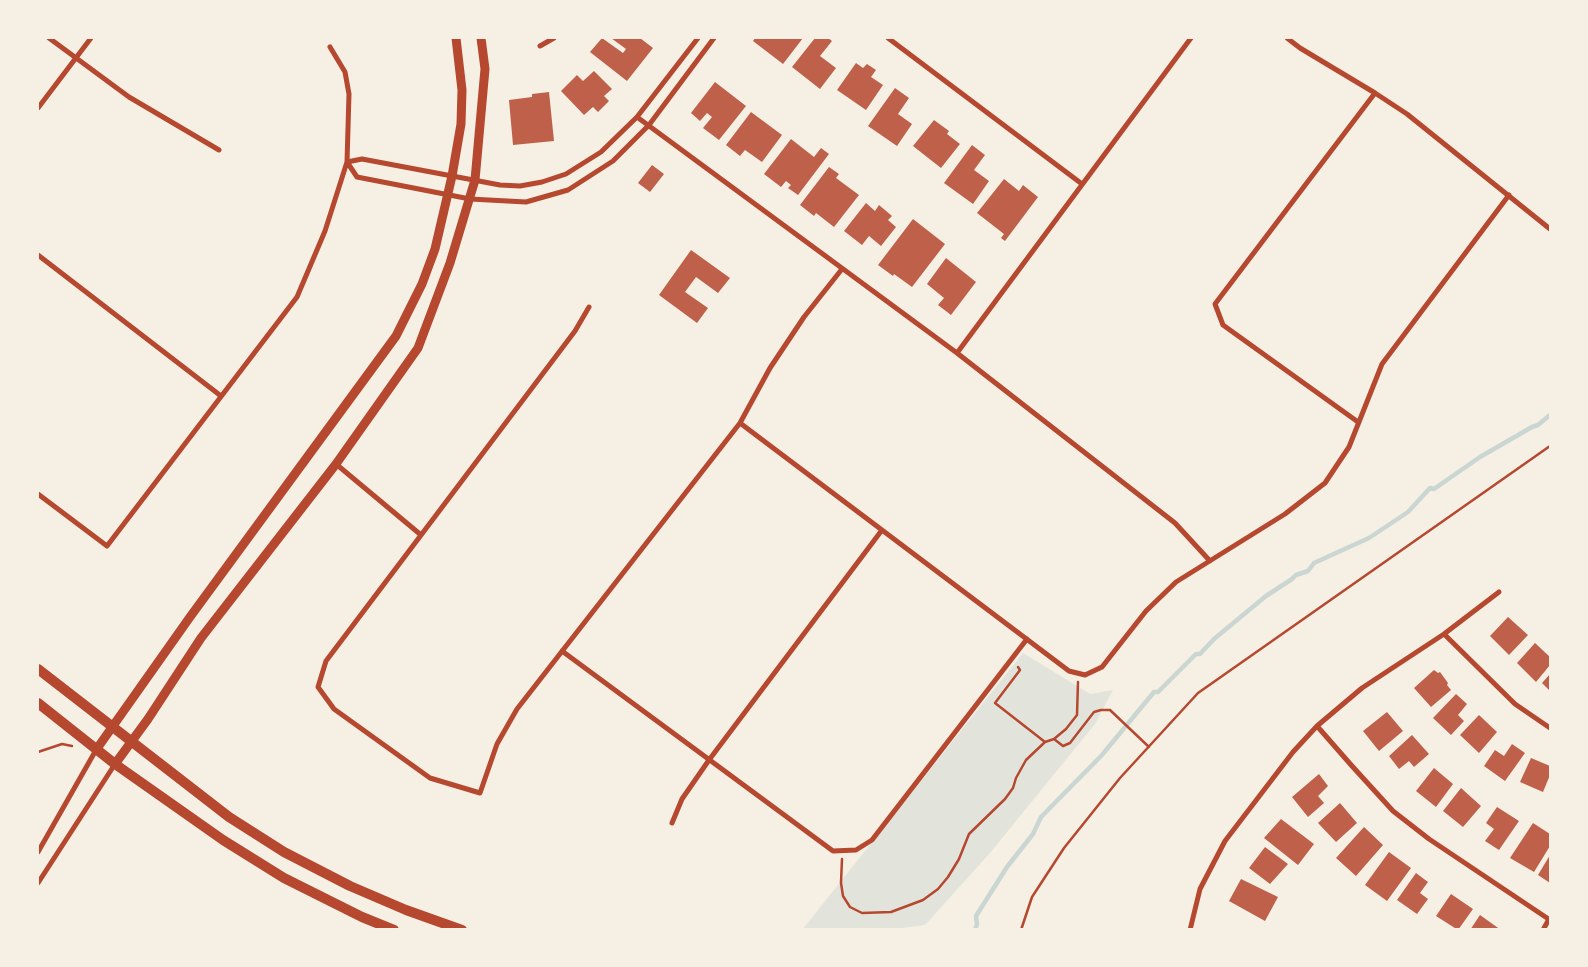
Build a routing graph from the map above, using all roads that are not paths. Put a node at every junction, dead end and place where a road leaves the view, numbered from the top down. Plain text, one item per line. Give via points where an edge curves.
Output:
1 (49, 38) edge
2 (91, 38) edge
3 (456, 38) edge
4 (481, 38) edge
5 (554, 38) edge
6 (698, 38) edge
7 (714, 38) edge
8 (888, 38) edge
9 (1191, 38) edge
10 (1287, 38) edge
11 (540, 46) dead end
12 (330, 47) dead end
13 (76, 57) junction
14 (1375, 93) junction
15 (38, 108) edge
16 (637, 117) junction
17 (649, 125) junction
18 (219, 150) dead end
19 (347, 162) junction
20 (452, 176) junction
21 (475, 180) junction
22 (1082, 184) junction
23 (448, 194) junction
24 (1509, 195) junction
25 (470, 199) junction
26 (1550, 229) edge
27 (38, 255) edge
28 (842, 269) junction
29 (589, 307) dead end
30 (957, 353) junction
31 (221, 396) junction
32 (1358, 422) junction
33 (740, 423) junction
34 (336, 464) junction
35 (38, 494) edge
36 (882, 530) junction
37 (421, 535) junction
38 (1210, 561) junction
39 (1499, 592) dead end
40 (1444, 634) junction
41 (1027, 640) junction
42 (562, 651) junction
43 (38, 669) edge
44 (38, 703) edge
45 (1317, 726) junction
46 (112, 728) junction
47 (1550, 728) edge
48 (130, 742) junction
49 (96, 750) junction
50 (709, 760) junction
51 (115, 764) junction
52 (672, 823) dead end
53 (38, 852) edge
54 (38, 883) edge
55 (1550, 920) edge
56 (394, 930) edge
57 (462, 930) edge
58 (1190, 930) edge
59 (1542, 930) edge

1 - 13 street
2 - 13 street
3 - 20 street via 462,90 461,124
4 - 21 street via 485,69
5 - 11 street
6 - 16 street
7 - 17 street
8 - 22 street
9 - 22 street
10 - 14 street
12 - 19 street via 345,72 349,94
13 - 15 street
13 - 18 street via 129,97
14 - 24 street via 1407,114
14 - 32 street via 1215,304 1223,325
16 - 17 street
16 - 21 street via 601,152 566,174 520,186
17 - 25 street via 613,161 568,190 526,202
17 - 28 street
19 - 20 street via 362,159
19 - 23 street via 358,177
19 - 31 street via 326,231 297,297
20 - 21 street
20 - 23 street
21 - 25 street
22 - 30 street
23 - 25 street
23 - 46 street via 435,249 396,336
24 - 26 street
24 - 32 street via 1382,364
25 - 34 street via 418,348
27 - 31 street
28 - 30 street
28 - 33 street via 770,368
29 - 37 street via 575,331
30 - 38 street via 1176,523
31 - 35 street via 107,546
32 - 38 street via 1349,447 1325,483 1285,514
33 - 36 street
33 - 42 street
34 - 37 street
34 - 48 street via 201,638
36 - 41 street
36 - 50 street
37 - 42 street via 326,661 318,687 334,709 430,778 480,793 496,744 517,709
38 - 41 street via 1176,582 1146,611 1102,667 1085,675 1068,671
39 - 40 street
40 - 45 street via 1362,688
40 - 47 street via 1516,704
41 - 50 street via 872,840 856,850 833,851
42 - 50 street
43 - 46 main road
44 - 49 main road
45 - 55 street via 1393,811
45 - 58 street via 1225,840 1200,889
46 - 48 main road
46 - 49 street
48 - 51 street
48 - 57 main road via 229,817 284,852 350,886
49 - 51 main road
49 - 53 street
50 - 52 street via 682,799
51 - 54 street
51 - 56 main road via 223,840 284,878
55 - 59 street

